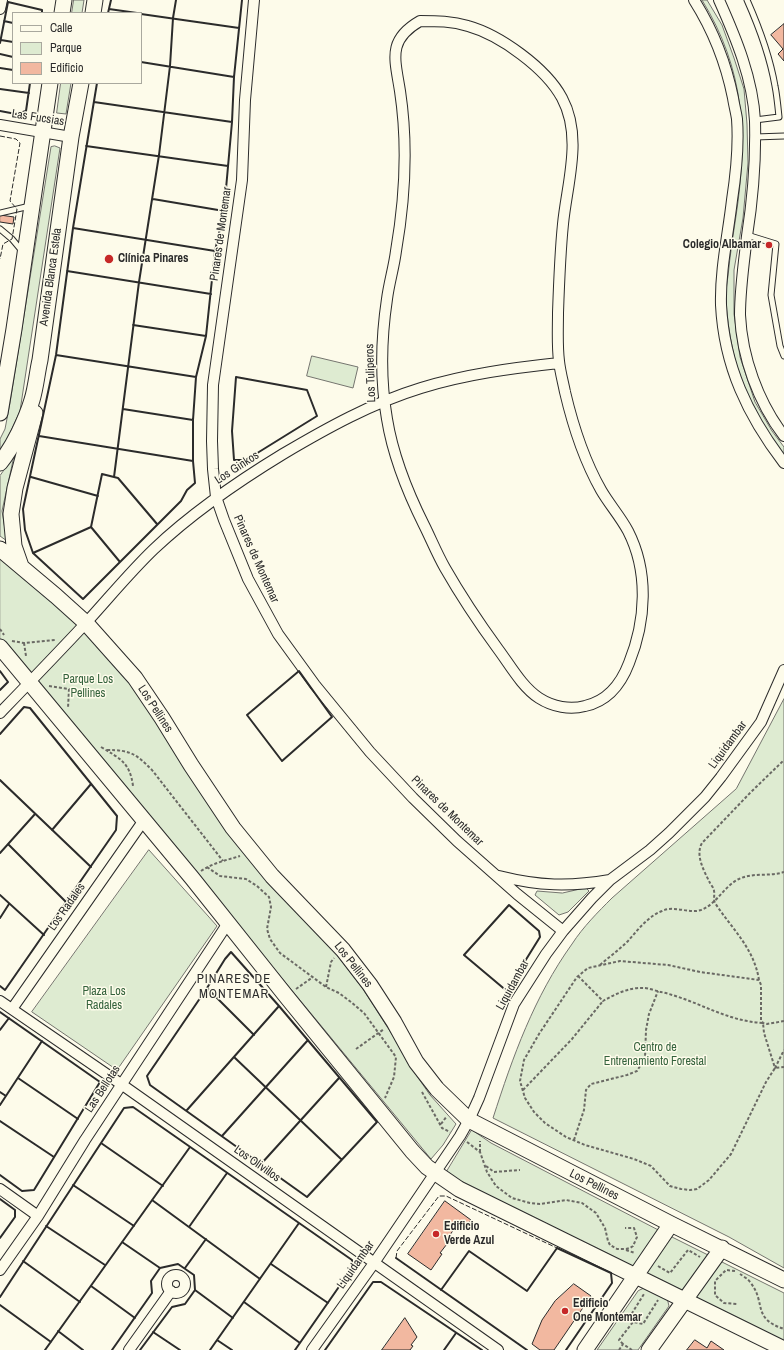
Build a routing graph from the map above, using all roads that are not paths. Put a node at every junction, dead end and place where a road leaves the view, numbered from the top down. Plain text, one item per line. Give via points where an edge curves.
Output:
1 (2, 0) edge
2 (64, 0) edge
3 (95, 0) edge
4 (254, 0) edge
5 (694, 0) edge
6 (719, 0) edge
7 (747, 0) edge
8 (0, 9) edge
9 (62, 12) edge
10 (93, 12) edge
11 (50, 84) edge
12 (81, 84) edge
13 (755, 120) junction
14 (0, 125) edge
15 (42, 132) junction
16 (784, 136) edge
17 (71, 137) junction
18 (755, 137) junction
19 (32, 206) junction
20 (0, 213) edge
21 (0, 229) edge
22 (747, 236) junction
23 (25, 254) junction
24 (784, 356) edge
25 (559, 363) junction
26 (34, 390) junction
27 (384, 400) junction
28 (0, 413) edge
29 (784, 436) edge
30 (0, 463) edge
31 (784, 463) edge
32 (216, 498) junction
33 (0, 549) edge
34 (21, 566) junction
35 (86, 623) junction
36 (4, 641) edge
37 (784, 670) edge
38 (29, 682) junction
39 (0, 713) edge
40 (144, 820) junction
41 (496, 876) junction
42 (610, 880) junction
43 (228, 923) junction
44 (563, 931) junction
45 (0, 1001) edge
46 (12, 1009) junction
47 (121, 1084) junction
48 (469, 1120) junction
49 (434, 1173) junction
50 (0, 1190) edge
51 (38, 1216) junction
52 (671, 1224) junction
53 (722, 1248) junction
54 (374, 1263) junction
55 (0, 1270) edge
56 (636, 1276) junction
57 (784, 1280) edge
58 (171, 1291) dead end
59 (684, 1300) junction
60 (784, 1348) edge
61 (129, 1350) edge
62 (312, 1350) edge
63 (498, 1350) edge
64 (584, 1350) edge
65 (649, 1350) edge

1 - 8 street
2 - 9 main road
3 - 10 main road
4 - 32 street, Pinares de Montemar via 245,100 242,180 213,385 212,441
5 - 31 street via 707,21 722,58 737,118 732,201 721,285 727,348 747,405 766,439
6 - 13 street via 735,34 745,66
7 - 13 lane via 766,52 775,86 779,117
11 - 15 main road
12 - 17 main road, Avenida Blanca Estela
13 - 18 street
14 - 15 street, Las Fucsias
15 - 17 street, Las Fucsias
15 - 19 main road
16 - 18 lane
17 - 26 main road, Avenida Blanca Estela
18 - 22 street via 755,167
19 - 20 lane
19 - 23 main road
21 - 23 lane
22 - 24 lane via 776,244 771,295
22 - 29 street via 740,299 745,350 762,401
23 - 28 main road
25 - 27 street, Los Ginkos via 455,378
25 - 27 street, Los Tuliperos via 578,438 602,491 634,544 643,584 640,624 626,674 607,696 590,705 561,707 535,695 476,619 444,565 401,475 388,427
25 - 27 street, Los Tuliperos via 560,254 573,143 568,109 548,79 523,56 500,41 472,27 451,22 420,21 399,40 395,58 404,127 404,174 397,250 383,330
26 - 30 main road, Avenida Blanca Estela via 17,437
26 - 34 main road via 35,414 10,514 14,546
27 - 32 street, Los Ginkos via 326,428
32 - 35 street, Los Ginkos via 155,548 115,588
32 - 41 street, Pinares de Montemar via 248,579 296,660 376,758 413,798
33 - 34 main road, Los Pellines
34 - 35 main road, Los Pellines
35 - 38 street, Los Ginkos
35 - 48 main road, Los Pellines via 135,678 218,808 296,902 343,950 370,985 416,1062 454,1107
36 - 38 main road
37 - 42 street, Liquidambar via 761,722 721,777 669,833
38 - 39 street, Los Ginkos
38 - 40 main road
40 - 43 main road
40 - 46 street, Los Radales
41 - 42 street, Pinares de Montemar via 545,885 574,885
41 - 44 street, Pinares de Montemar
42 - 44 street, Liquidambar
43 - 47 street, Las Bellotas
43 - 49 main road via 426,1167
44 - 48 street, Liquidambar via 514,1004
45 - 46 street, Los Olivillos
46 - 47 street, Los Olivillos
47 - 51 street, Las Bellotas
47 - 54 street, Los Olivillos
48 - 49 street, Liquidambar
48 - 52 main road, Los Pellines
49 - 54 street, Liquidambar
49 - 56 main road via 459,1189
50 - 51 street
51 - 55 street, Las Bellotas
52 - 53 main road, Los Pellines
52 - 56 main road
53 - 57 main road, Los Pellines
53 - 59 main road
54 - 62 street, Liquidambar
54 - 63 street, Los Olivillos
56 - 59 main road
56 - 64 main road
58 - 61 street
59 - 60 main road
59 - 65 main road

